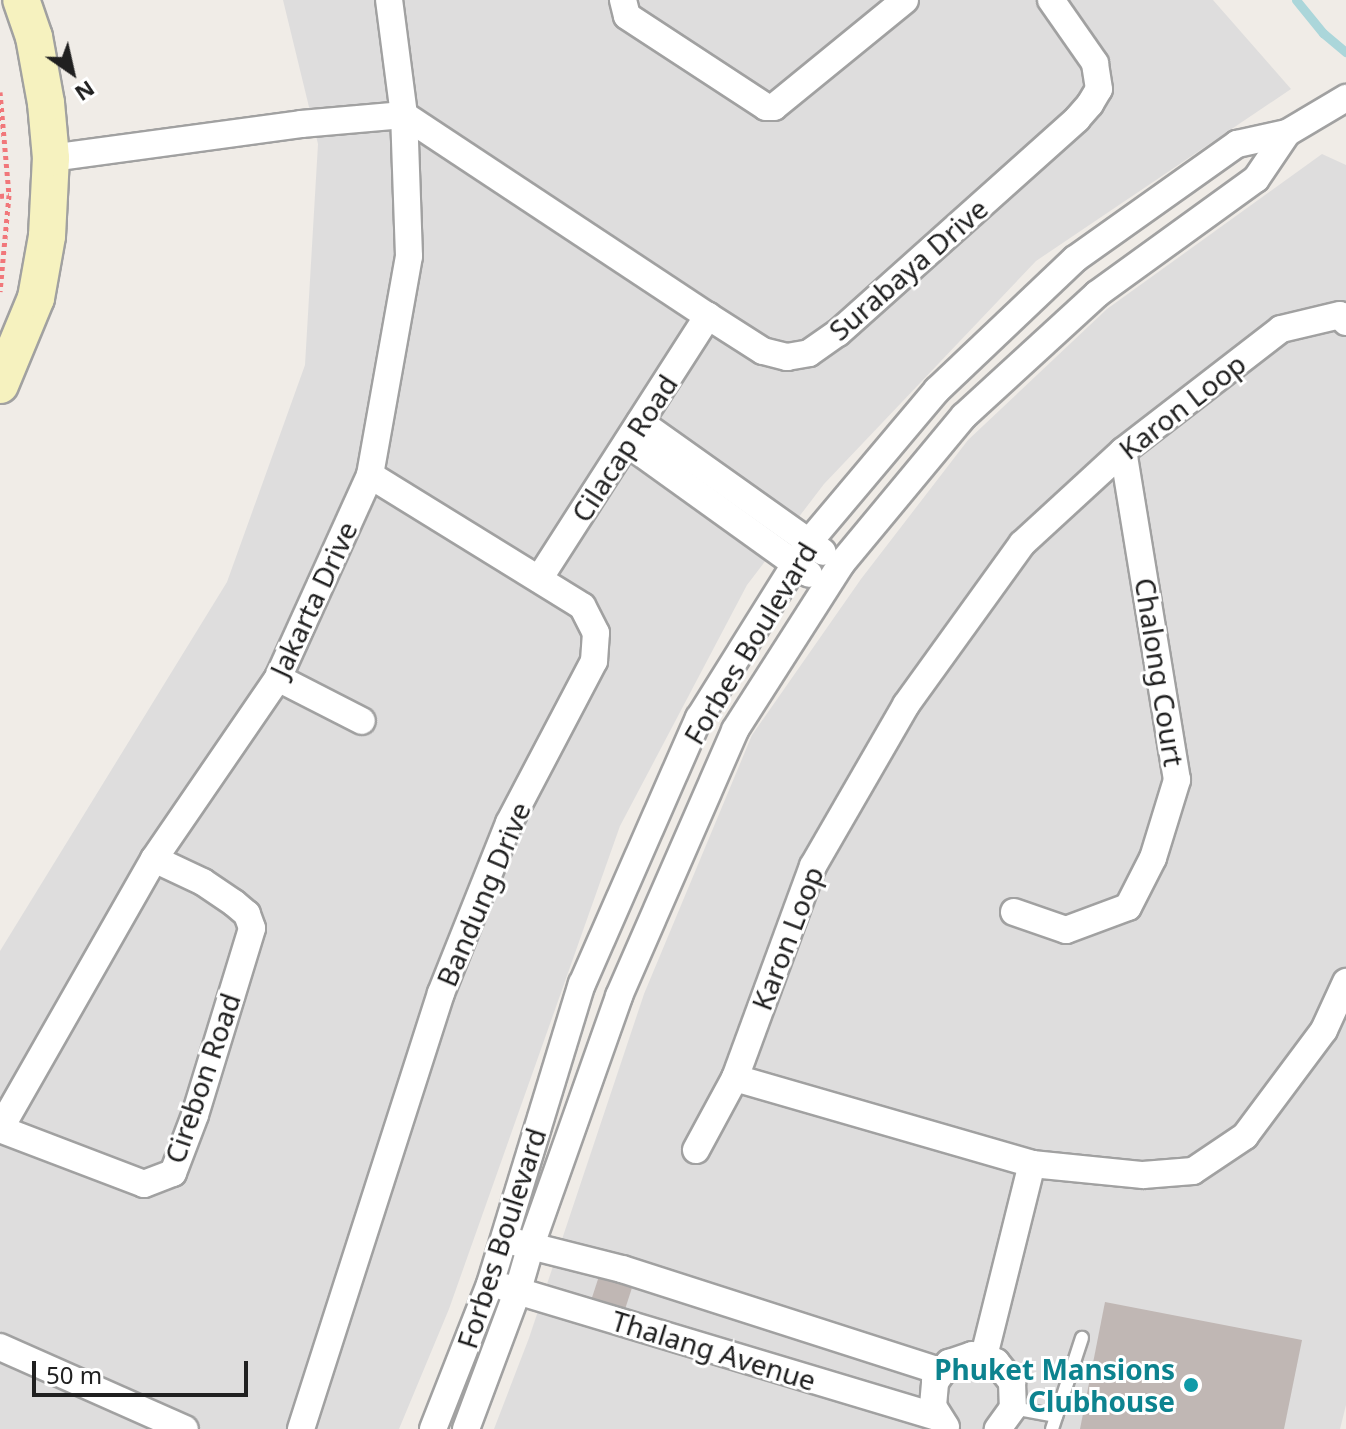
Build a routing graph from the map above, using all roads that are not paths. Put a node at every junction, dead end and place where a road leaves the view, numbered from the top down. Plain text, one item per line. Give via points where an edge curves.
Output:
1 (21, 0) edge
2 (389, 0) edge
3 (623, 0) edge
4 (905, 0) edge
5 (1051, 0) edge
6 (1346, 98) edge
7 (404, 115) junction
8 (1287, 133) junction
9 (51, 158) junction
10 (708, 316) junction
11 (1346, 322) edge
12 (0, 385) edge
13 (633, 433) junction
14 (1123, 451) junction
15 (370, 475) junction
16 (802, 553) junction
17 (841, 564) junction
18 (539, 579) junction
19 (826, 587) junction
20 (278, 678) junction
21 (362, 721) dead end
22 (154, 859) junction
23 (1014, 912) dead end
24 (1346, 982) edge
25 (735, 1078) junction
26 (0, 1129) edge
27 (696, 1150) dead end
28 (1032, 1164) junction
29 (503, 1239) junction
30 (531, 1245) junction
31 (490, 1284) junction
32 (518, 1290) junction
33 (1082, 1338) dead end
34 (0, 1347) edge
35 (984, 1356) junction
36 (940, 1371) junction
37 (1005, 1419) edge
38 (1054, 1422) edge
39 (943, 1423) edge
40 (185, 1429) edge
41 (301, 1429) edge
42 (433, 1429) edge
43 (466, 1429) edge

1 - 9 main road via 34,37
2 - 7 street, Jakarta Drive
3 - 4 street via 627,16 758,105 774,107
5 - 10 street, Surabaya Drive via 1095,63 1099,89 1077,119 838,333 809,353 787,357 763,351
6 - 8 street, Forbes Boulevard
7 - 9 street
7 - 10 street, Surabaya Drive
7 - 15 street, Jakarta Drive via 409,256
8 - 16 street, Forbes Boulevard via 1237,144 1075,259 937,390
8 - 17 street, Forbes Boulevard via 1256,179 1097,294 964,416
9 - 12 main road via 47,236 36,298
10 - 13 street, Cilacap Road
11 - 14 street, Karon Loop via 1340,315 1281,329
13 - 16 street
13 - 18 street, Cilacap Road
14 - 23 street, Chalong Court via 1177,780 1153,858 1128,907 1066,930
14 - 25 street, Karon Loop via 1022,544 906,705 813,866
15 - 18 street, Bandung Drive
15 - 20 street, Jakarta Drive
16 - 17 street
16 - 19 street
16 - 29 street, Forbes Boulevard via 699,718 582,984
17 - 19 street, Forbes Boulevard
18 - 41 street, Bandung Drive via 582,606 596,633 594,661 509,823 441,993
19 - 30 street, Forbes Boulevard via 735,730 619,996
20 - 21 street
20 - 22 street, Jakarta Drive
22 - 26 street, Jakarta Drive
22 - 26 street, Cirebon Road via 234,903 247,914 252,928 173,1173 144,1184
24 - 28 street via 1324,1030 1245,1136 1193,1171 1143,1175
25 - 27 street, Karon Loop
25 - 28 street
28 - 35 street
29 - 30 street, Thalang Avenue
29 - 31 street, Forbes Boulevard
30 - 32 street, Forbes Boulevard
30 - 36 street, Thalang Avenue
31 - 32 street, Thalang Avenue
31 - 42 street, Forbes Boulevard
32 - 39 street, Thalang Avenue
32 - 43 street, Forbes Boulevard
33 - 38 lane
34 - 40 street
35 - 36 street via 960,1358
35 - 37 street via 1012,1382
36 - 39 street via 932,1394
37 - 38 lane

